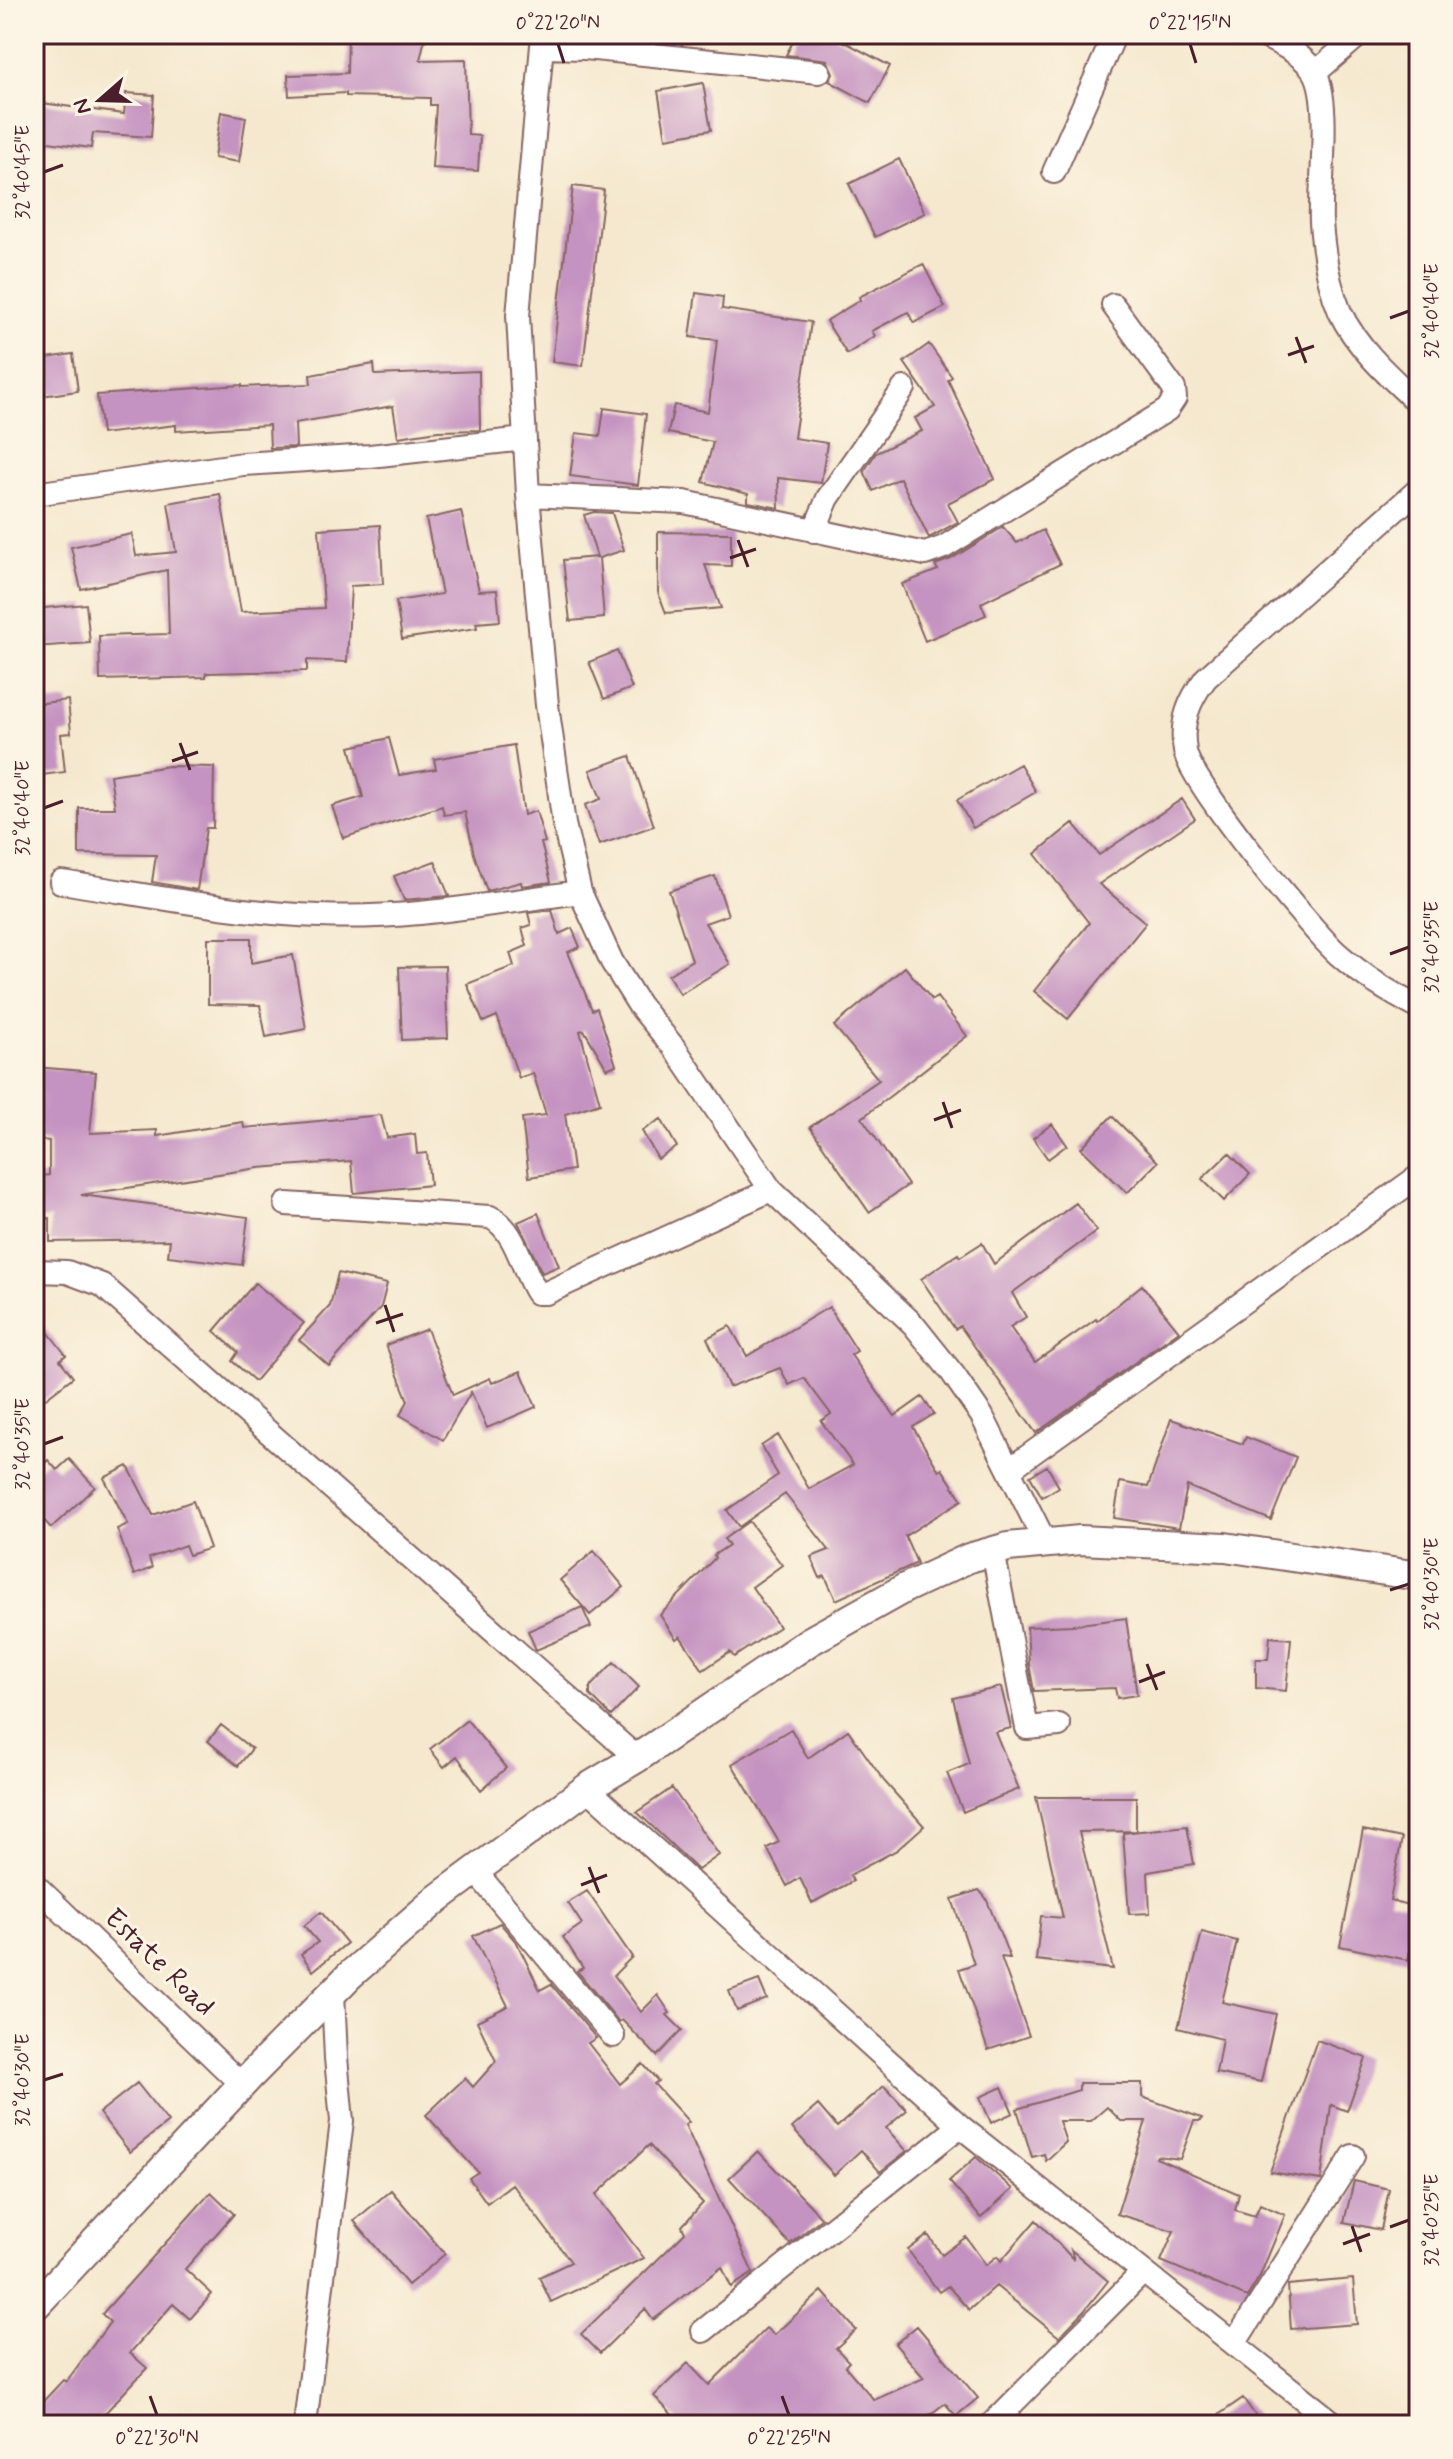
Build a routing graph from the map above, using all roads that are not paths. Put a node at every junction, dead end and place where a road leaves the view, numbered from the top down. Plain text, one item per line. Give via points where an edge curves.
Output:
1 (1115, 34) edge
2 (1259, 34) edge
3 (1360, 34) edge
4 (542, 41) edge
5 (819, 72) dead end
6 (1315, 73) junction
7 (1054, 172) dead end
8 (1113, 305) dead end
9 (904, 388) dead end
10 (1419, 404) edge
11 (525, 439) junction
12 (1419, 489) edge
13 (34, 494) edge
14 (528, 495) junction
15 (814, 531) junction
16 (61, 882) dead end
17 (580, 892) junction
18 (1419, 1008) edge
19 (1419, 1176) edge
20 (771, 1190) junction
21 (286, 1204) dead end
22 (34, 1271) edge
23 (1010, 1469) junction
24 (1045, 1542) junction
25 (993, 1551) junction
26 (1419, 1576) edge
27 (1059, 1725) dead end
28 (637, 1758) junction
29 (587, 1788) junction
30 (476, 1872) junction
31 (34, 1884) edge
32 (333, 1992) junction
33 (613, 2036) dead end
34 (242, 2085) junction
35 (960, 2126) junction
36 (1353, 2156) dead end
37 (1143, 2272) junction
38 (34, 2307) edge
39 (703, 2331) dead end
40 (1234, 2344) junction
41 (305, 2425) edge
42 (991, 2425) edge
43 (1336, 2425) edge

1 - 7 street
2 - 6 street via 1300,56
3 - 6 street
4 - 5 street
4 - 11 street via 518,316
6 - 10 street via 1322,97 1321,223 1341,312 1361,343
8 - 15 street via 1174,389 1167,410 925,554
9 - 15 street via 828,498
11 - 13 street via 243,464
11 - 14 street
12 - 18 street via 1206,678 1190,699 1183,728 1185,754 1195,774 1316,932 1377,986
14 - 15 street via 684,502
14 - 17 street via 547,705
16 - 17 street via 322,917 450,911
17 - 20 street via 612,962 639,1005
19 - 23 street
20 - 21 street via 546,1293 537,1293 507,1232 490,1217
20 - 23 street via 913,1324 982,1416
22 - 28 street via 67,1272 102,1285
23 - 24 street
24 - 25 street
24 - 26 street via 1225,1547
25 - 27 street via 1027,1728
25 - 28 street via 905,1588 810,1641
28 - 29 street
29 - 30 street
29 - 35 street
30 - 32 street via 437,1899
30 - 33 street
31 - 34 street, Estate Road
32 - 34 street
32 - 41 street via 342,2121
34 - 38 street
35 - 37 street
35 - 39 street
36 - 40 street
37 - 40 street
37 - 42 street
40 - 43 street

